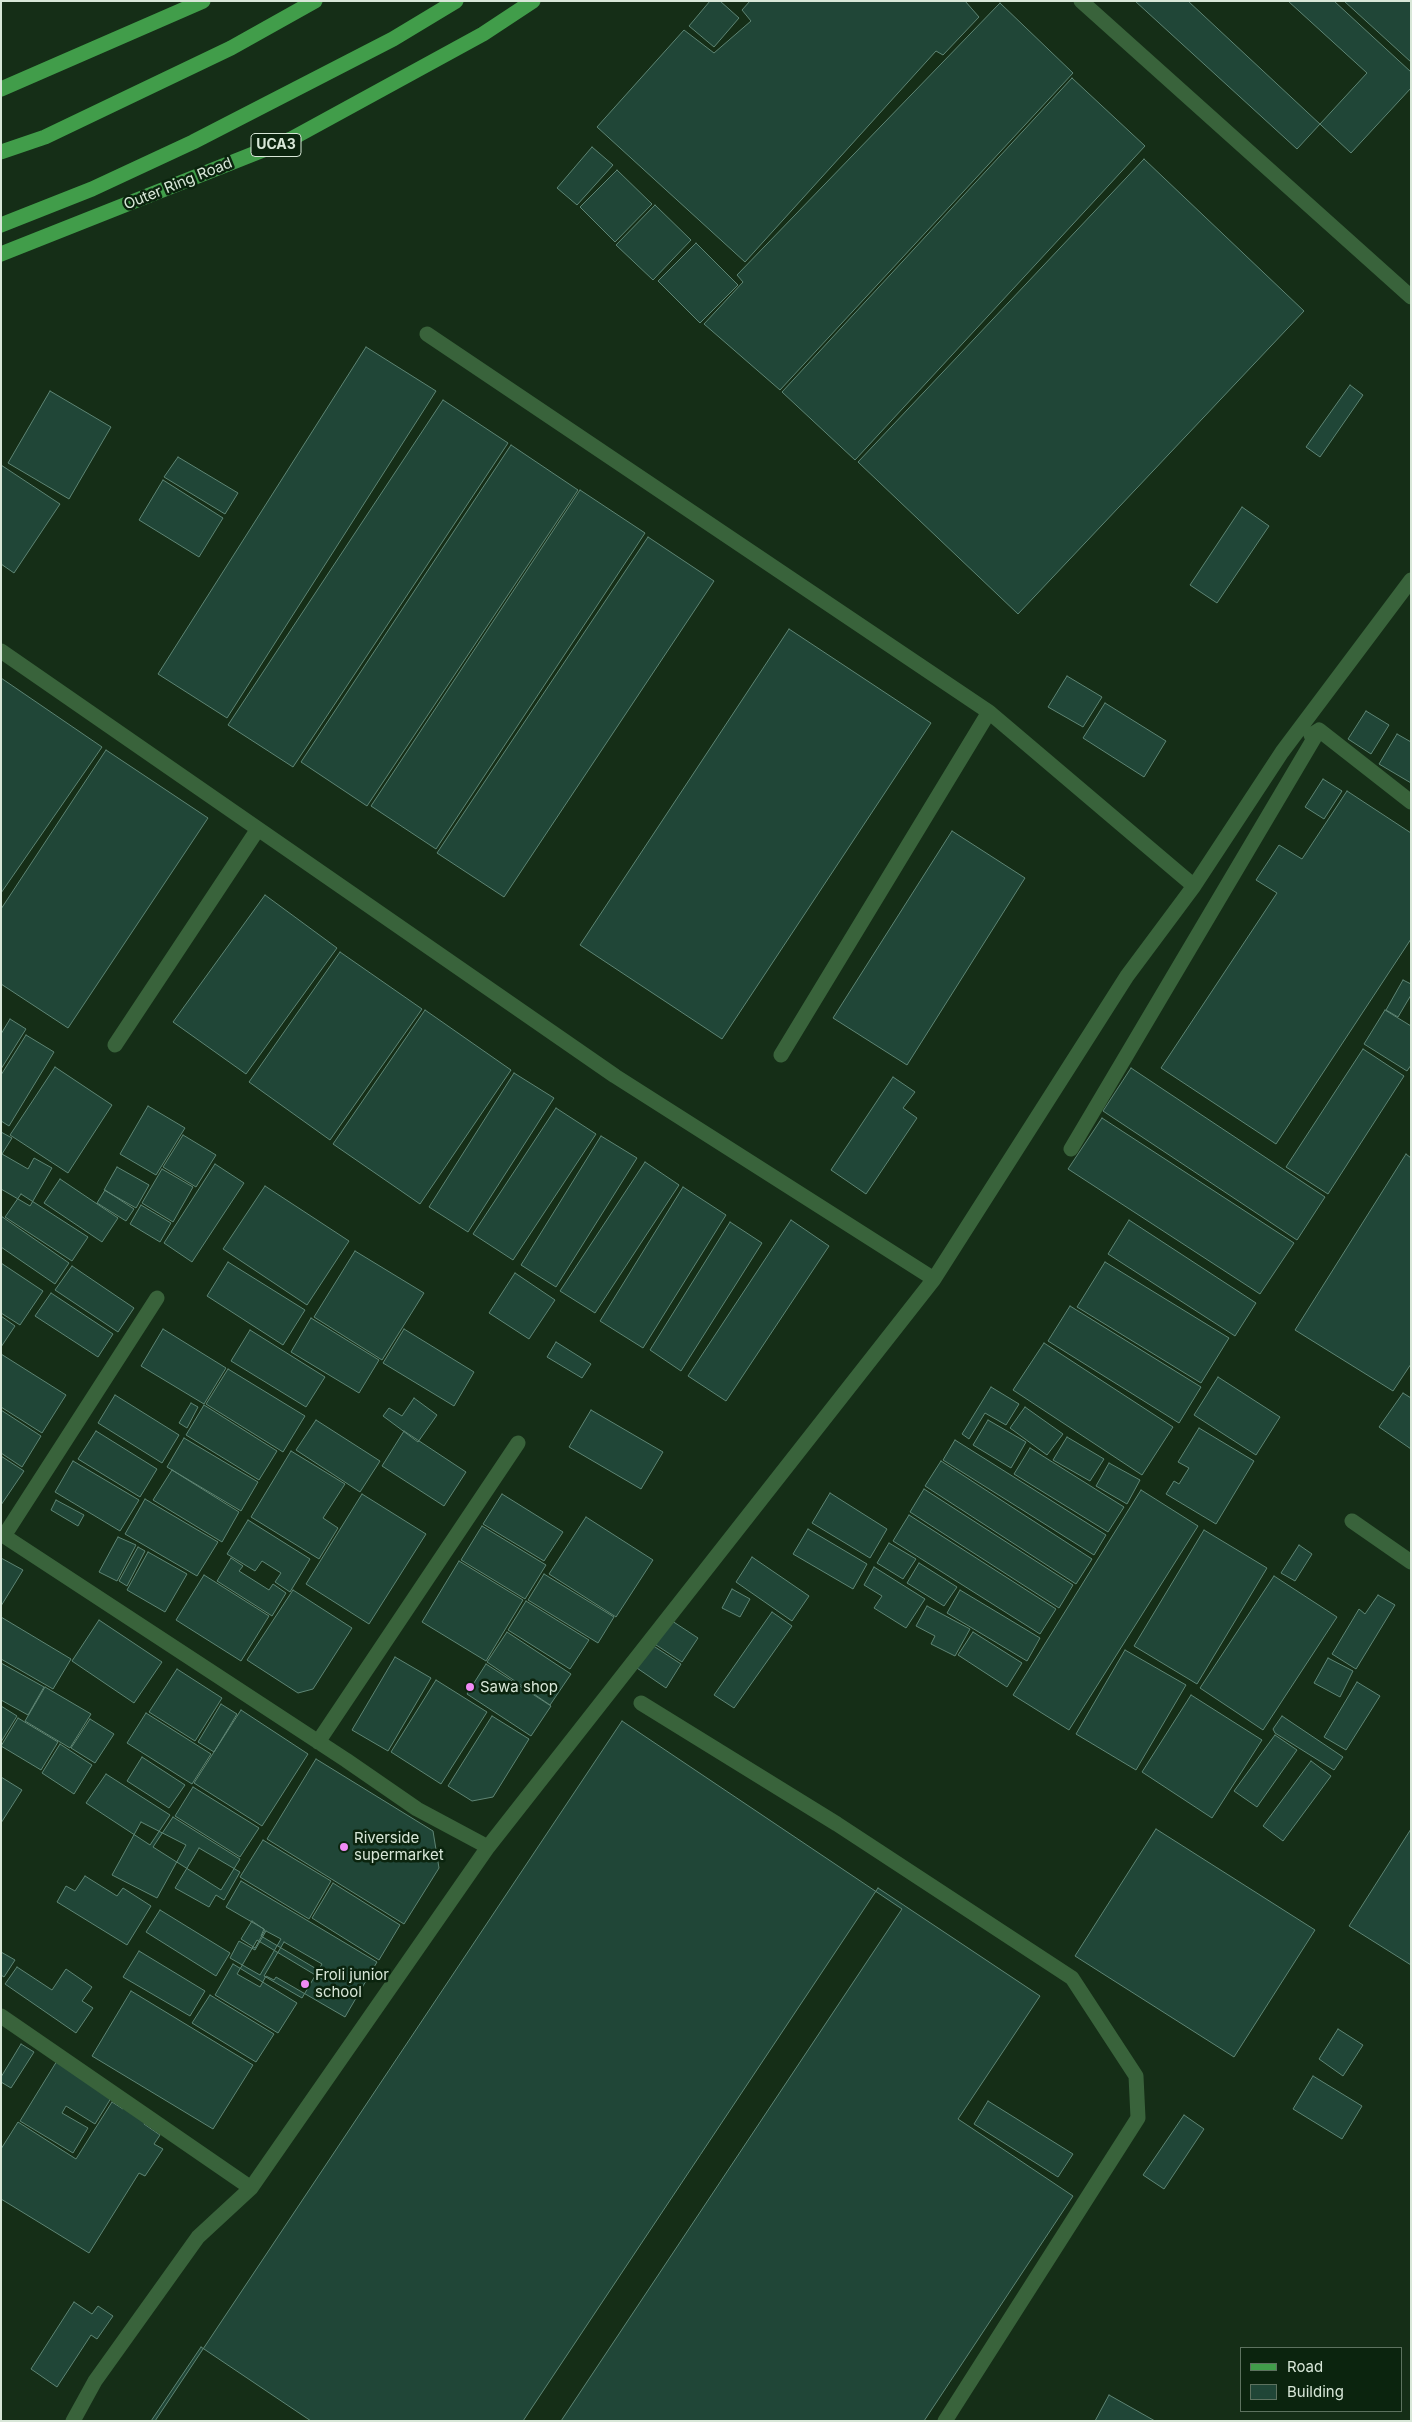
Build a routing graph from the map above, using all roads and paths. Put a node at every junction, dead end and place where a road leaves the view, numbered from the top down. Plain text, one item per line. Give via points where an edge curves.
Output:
1 (203, 1) edge
2 (315, 1) edge
3 (456, 1) edge
4 (534, 1) edge
5 (1081, 1) edge
6 (1, 89) edge
7 (1, 152) edge
8 (1, 225) edge
9 (1, 254) edge
10 (1411, 297) edge
11 (427, 334) dead end
12 (1411, 580) edge
13 (1, 651) edge
14 (989, 712) junction
15 (1319, 730) junction
16 (1282, 752) junction
17 (1411, 802) edge
18 (258, 829) junction
19 (1194, 886) junction
20 (114, 1045) dead end
21 (781, 1055) dead end
22 (1071, 1149) dead end
23 (934, 1279) junction
24 (157, 1298) dead end
25 (518, 1443) dead end
26 (1352, 1521) dead end
27 (3, 1535) edge
28 (1411, 1562) edge
29 (641, 1703) dead end
30 (318, 1742) junction
31 (488, 1847) junction
32 (1, 2016) edge
33 (251, 2188) junction
34 (73, 2421) edge
35 (945, 2421) edge

1 - 6 main road
2 - 7 main road via 231,48 45,137
3 - 8 main road, Outer Ring Road / UCA3 via 393,39 193,142 92,189
4 - 9 main road, Outer Ring Road / UCA3 via 484,34 292,139
5 - 10 street
11 - 14 street
12 - 16 street
13 - 18 street
14 - 19 street
14 - 21 street
15 - 16 street
15 - 17 street
15 - 22 street
16 - 19 street
18 - 20 street
18 - 23 street via 615,1076
19 - 23 street via 1127,976
23 - 31 street
24 - 27 street
25 - 30 street
26 - 28 street
27 - 30 street
29 - 35 street via 837,1824 1072,1978 1136,2076 1138,2118
30 - 31 street via 417,1809
31 - 33 street
32 - 33 street
33 - 34 street via 198,2237 95,2381

